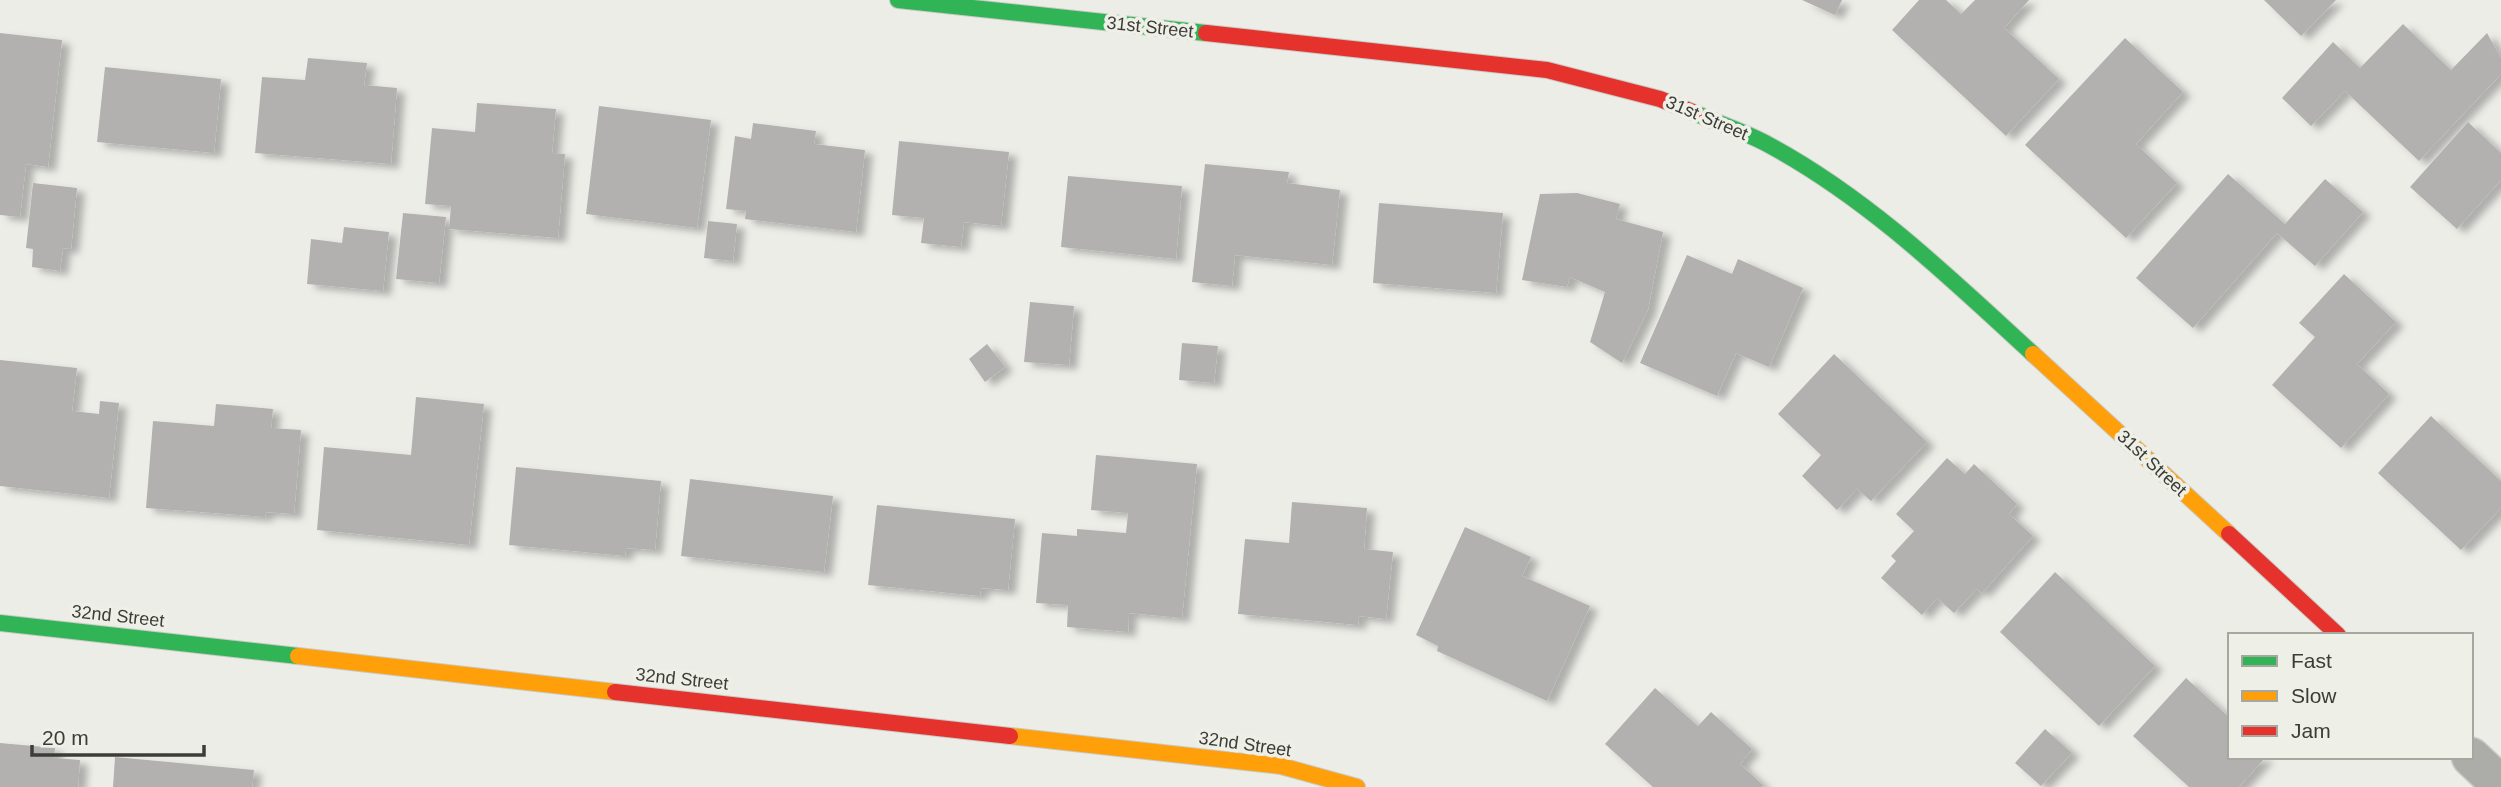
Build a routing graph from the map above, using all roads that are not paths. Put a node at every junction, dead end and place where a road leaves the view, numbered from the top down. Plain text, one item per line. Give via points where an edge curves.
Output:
1 (898, 0) edge
2 (0, 623) edge
3 (2336, 633) edge
4 (2473, 759) edge
5 (2501, 785) edge
6 (1357, 787) edge

1 - 3 street, 31st Street via 1547,71 1660,99 1768,144 1867,207 1920,250
2 - 6 street, 32nd Street via 1281,766
4 - 5 street

